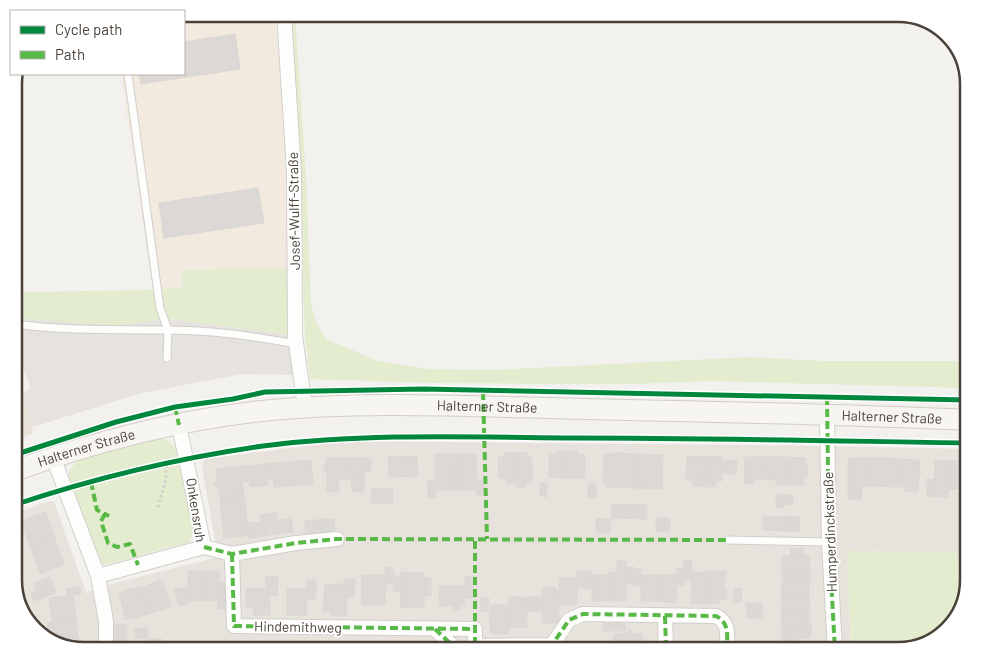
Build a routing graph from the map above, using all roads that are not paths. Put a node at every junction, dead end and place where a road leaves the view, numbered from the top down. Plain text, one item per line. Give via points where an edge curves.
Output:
1 (285, 22) edge
2 (128, 75) edge
3 (23, 325) edge
4 (168, 330) junction
5 (296, 344) junction
6 (168, 358) dead end
7 (305, 407) junction
8 (827, 415) junction
9 (960, 420) edge
10 (179, 424) junction
11 (53, 457) junction
12 (23, 468) edge
13 (337, 540) dead end
14 (727, 540) dead end
15 (829, 542) junction
16 (204, 547) junction
17 (232, 554) junction
18 (98, 576) junction
19 (665, 616) junction
20 (435, 628) junction
21 (106, 642) edge
22 (448, 642) edge
23 (475, 642) edge
24 (556, 642) edge
25 (666, 642) edge
26 (727, 642) edge
27 (835, 642) edge

1 - 5 street, Josef-Wulff-Straße via 294,172
2 - 4 lane via 160,308
3 - 4 lane via 59,329
4 - 5 lane
4 - 6 lane
5 - 7 street, Josef-Wulff-Straße
7 - 8 main road, Halterner Straße via 483,407
7 - 10 main road, Halterner Straße
8 - 9 main road, Halterner Straße
8 - 15 street, Humperdinckstraße
10 - 11 main road, Halterner Straße via 118,437
10 - 16 street, Onkensruh
11 - 12 main road, Halterner Straße
11 - 18 street
13 - 17 street
14 - 15 lane
15 - 27 street, Humperdinckstraße
16 - 17 street
16 - 18 street, Onkensruh
17 - 20 street, Hindemithweg via 234,626
18 - 21 street via 106,621
19 - 24 street via 583,614 569,620
19 - 25 street
19 - 26 street via 716,616 727,627
20 - 22 street
20 - 23 street, Hindemithweg via 475,629

